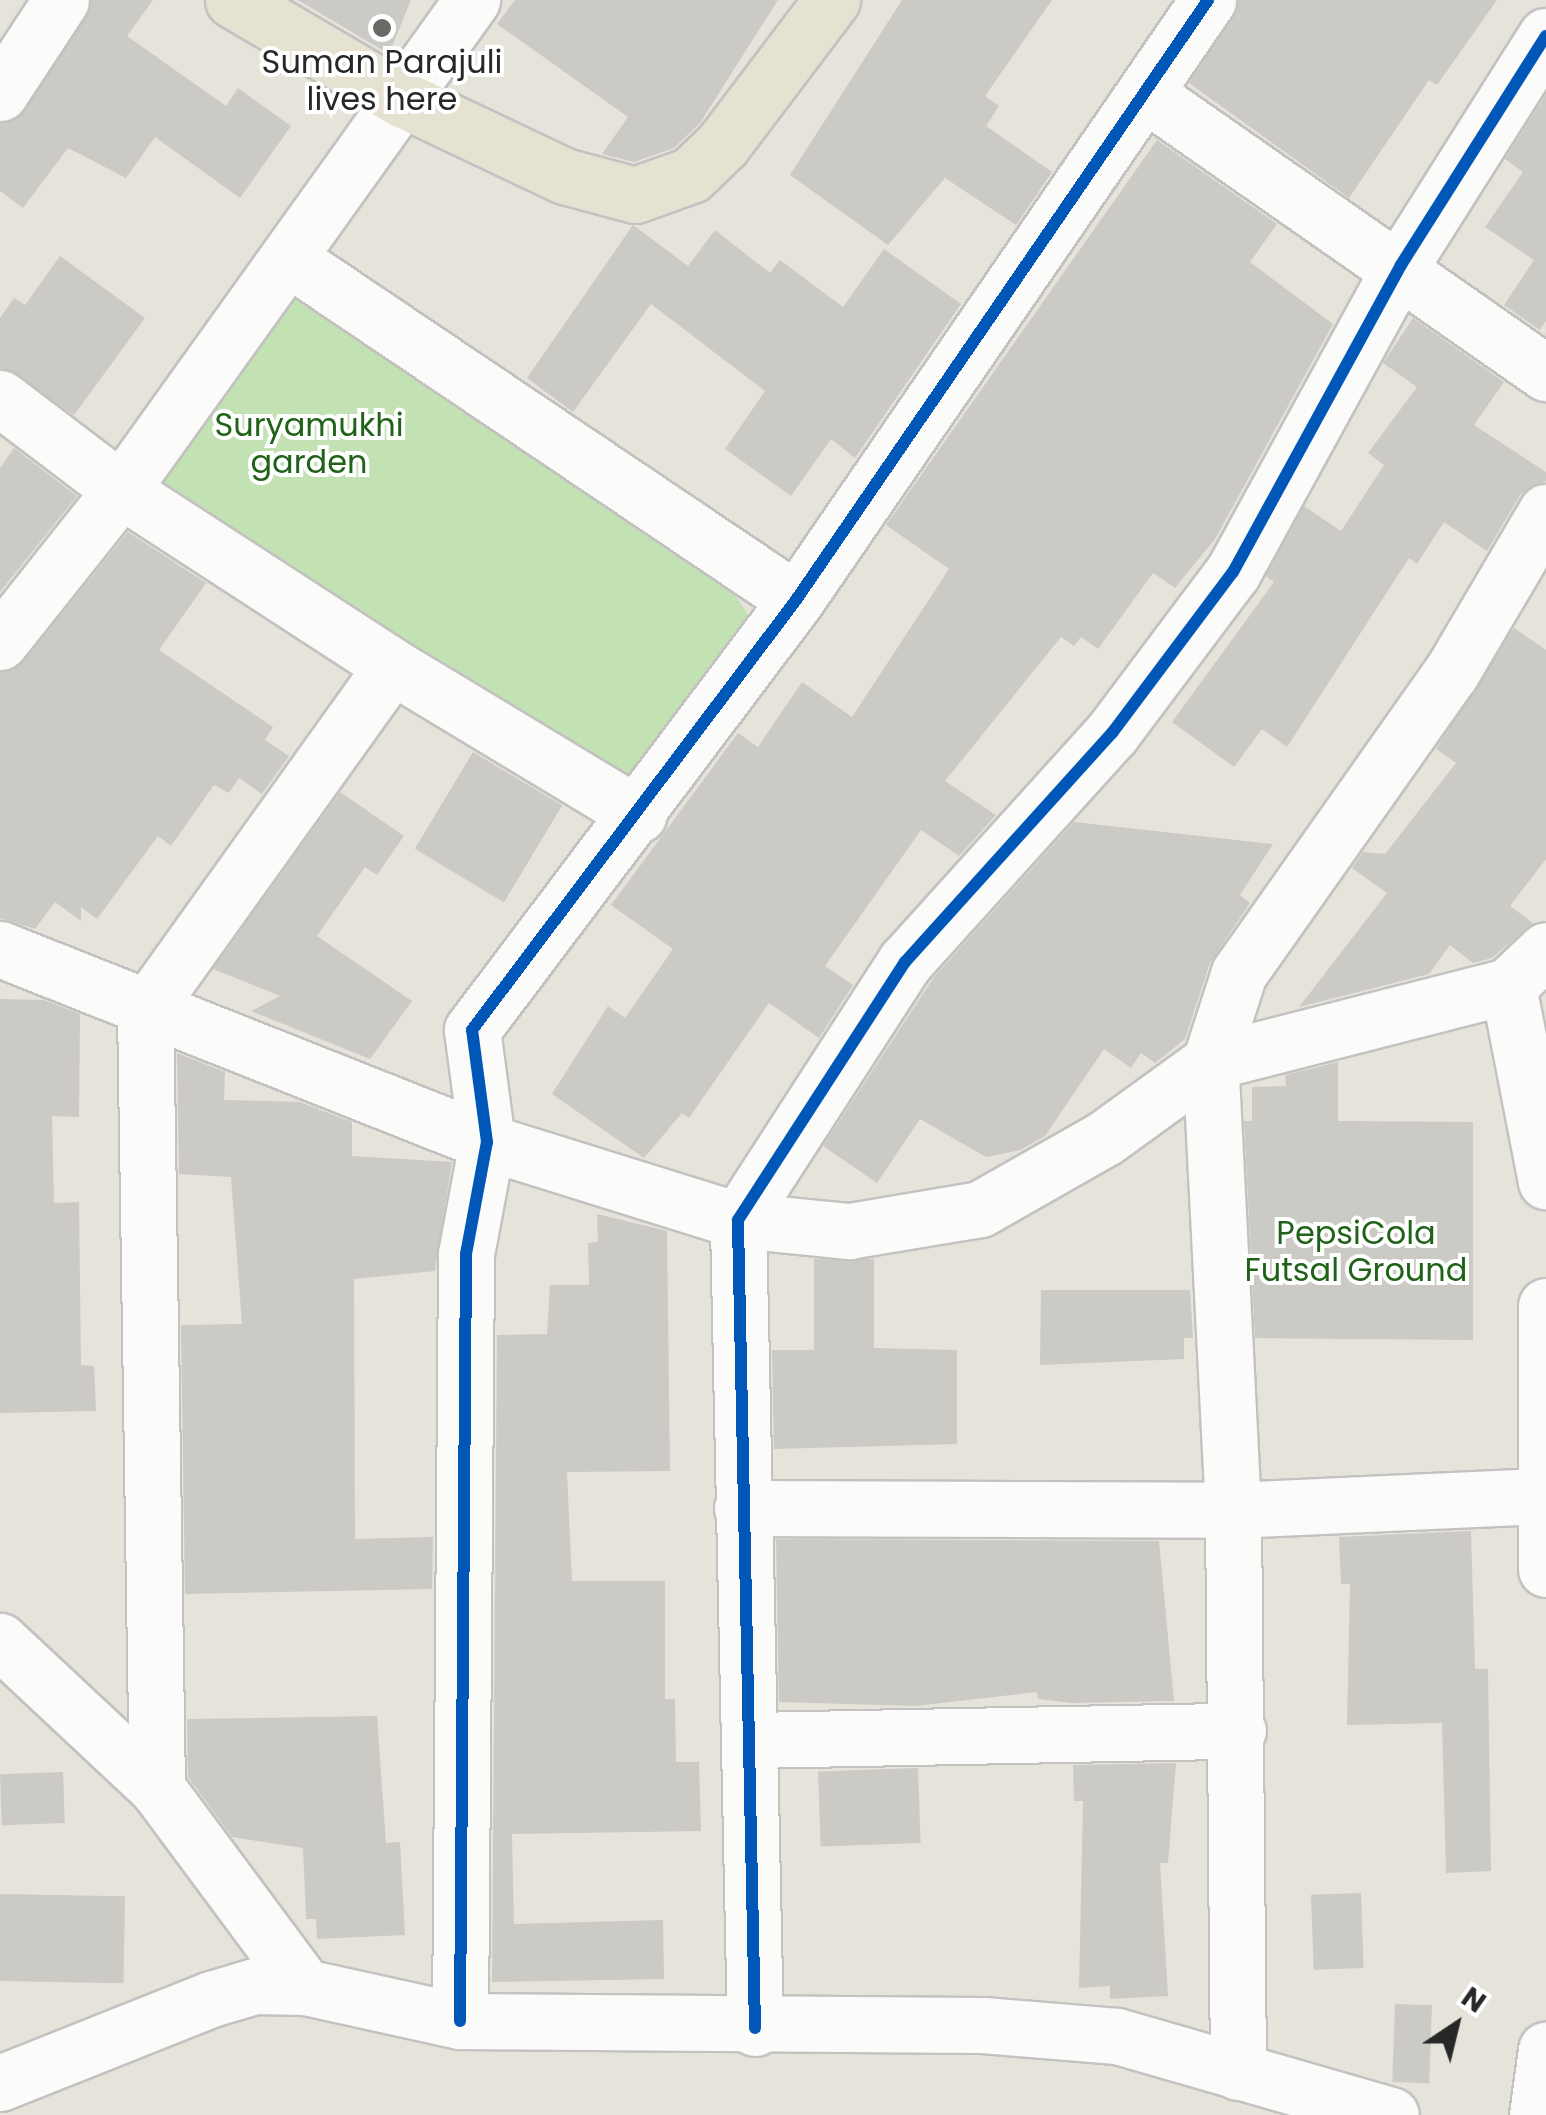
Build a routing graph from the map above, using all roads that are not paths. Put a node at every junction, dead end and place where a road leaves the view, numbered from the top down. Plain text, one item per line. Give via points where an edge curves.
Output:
1 (61, 0) edge
2 (233, 0) edge
3 (472, 0) edge
4 (832, 0) edge
5 (1208, 0) edge
6 (1546, 36) edge
7 (0, 93) edge
8 (1146, 94) junction
9 (402, 100) junction
10 (288, 258) junction
11 (1401, 265) junction
12 (1546, 373) edge
13 (0, 398) edge
14 (121, 490) junction
15 (1546, 512) edge
16 (796, 600) junction
17 (0, 642) edge
18 (392, 666) junction
19 (639, 815) junction
20 (0, 949) edge
21 (1527, 968) edge
22 (145, 1011) junction
23 (1210, 1062) junction
24 (488, 1142) junction
25 (1546, 1181) edge
26 (738, 1220) junction
27 (1546, 1306) edge
28 (1544, 1496) edge
29 (742, 1508) junction
30 (1233, 1510) junction
31 (1546, 1569) edge
32 (0, 1641) edge
33 (1238, 1731) junction
34 (752, 1740) junction
35 (157, 1788) junction
36 (304, 1988) junction
37 (460, 2021) junction
38 (755, 2028) junction
39 (1546, 2050) edge
40 (1238, 2072) junction
41 (0, 2083) edge
42 (1391, 2115) edge
43 (1537, 2115) edge

1 - 7 street
2 - 9 main road
3 - 9 street
4 - 9 main road via 724,144 691,175 635,195 564,176
5 - 8 street
6 - 11 street
8 - 11 street
8 - 16 street
9 - 10 street
10 - 14 street
10 - 16 street
11 - 12 street
11 - 26 street via 1233,572 1112,733 905,962
13 - 14 street
14 - 17 street
14 - 18 street
15 - 23 street via 1451,673 1239,973
16 - 19 street
18 - 19 street
18 - 22 street
19 - 24 street via 472,1030
20 - 22 street
21 - 23 street
21 - 25 street
22 - 24 street
22 - 35 street
23 - 26 street via 1105,1138 980,1209 850,1231
23 - 30 street
24 - 26 street
24 - 37 street via 466,1254
26 - 29 street
27 - 28 street
28 - 30 street
28 - 31 street
29 - 30 street
29 - 34 street
30 - 33 street
32 - 35 street
33 - 34 street
33 - 40 street
34 - 38 street
35 - 36 street
36 - 37 street
36 - 41 street via 255,1986 210,1999
37 - 38 street
38 - 40 street via 982,2026 1117,2036
39 - 43 street
40 - 42 street

